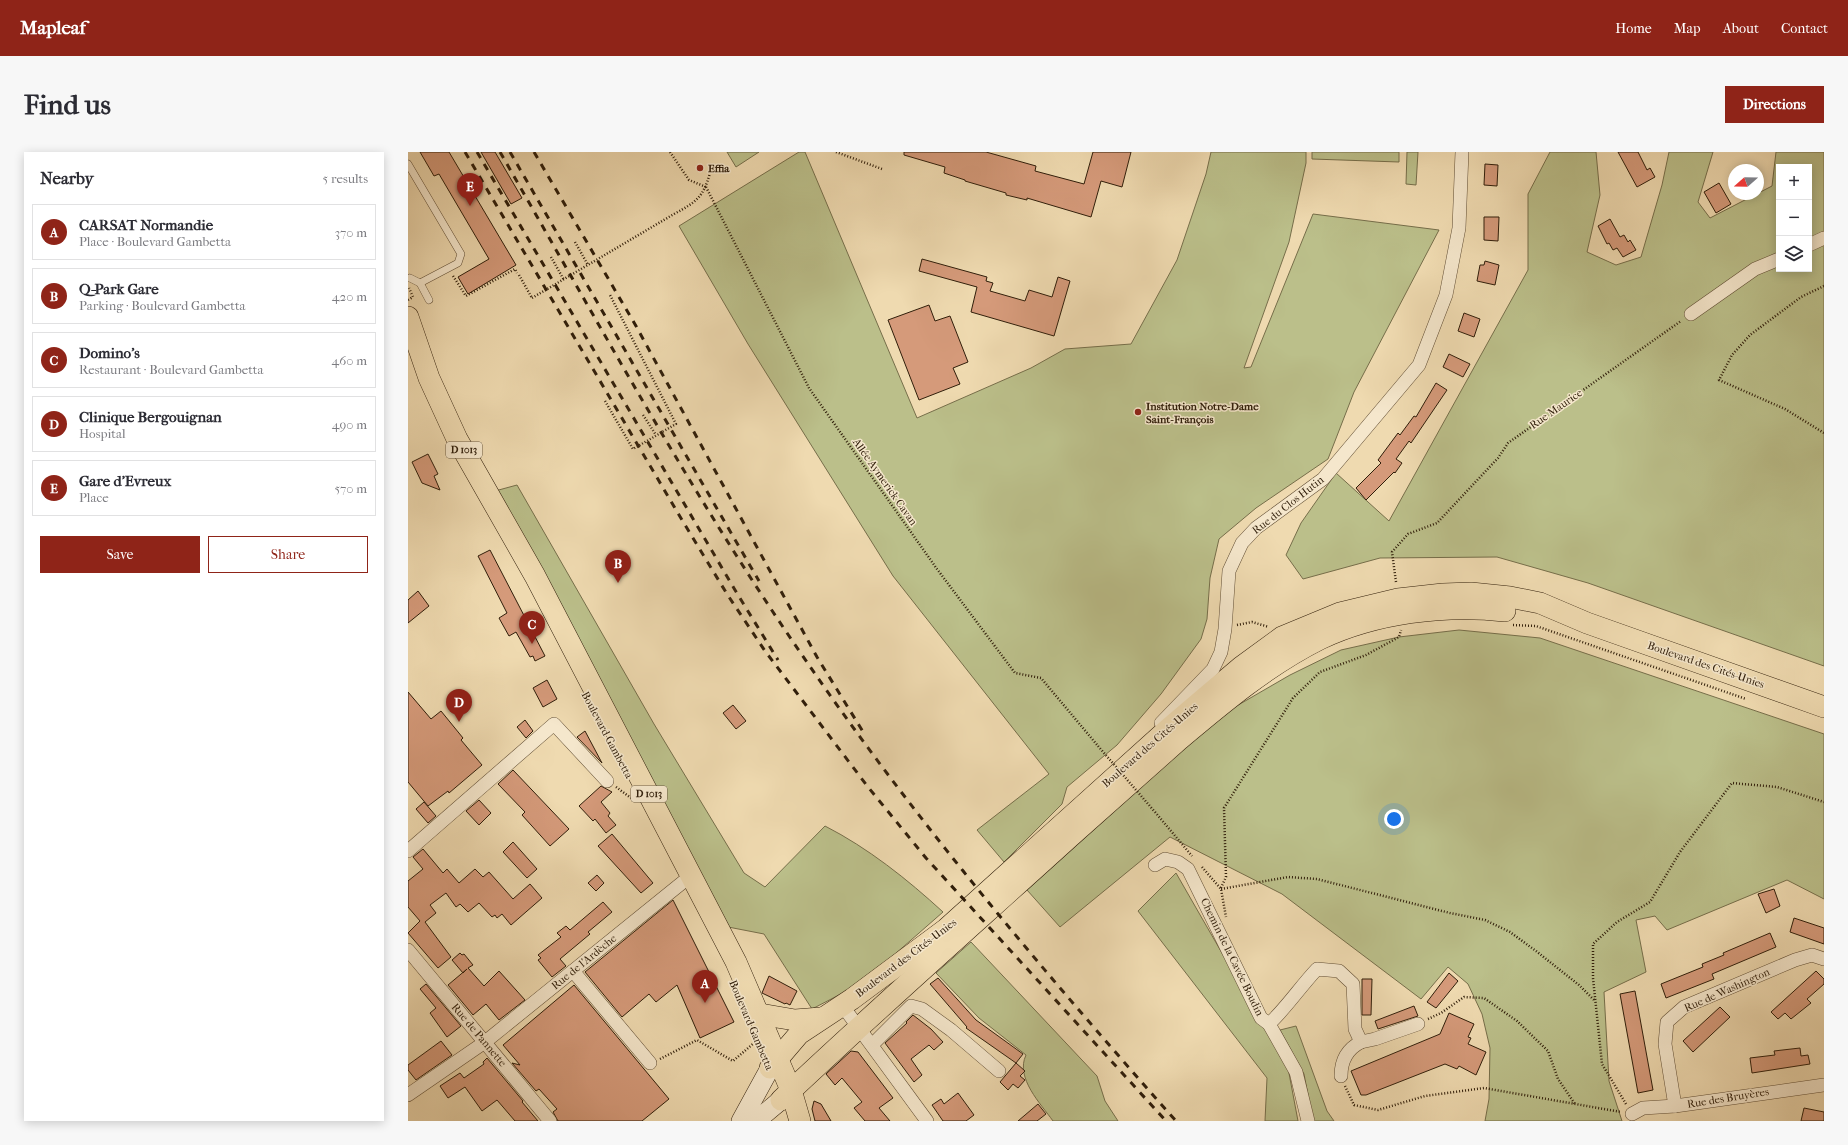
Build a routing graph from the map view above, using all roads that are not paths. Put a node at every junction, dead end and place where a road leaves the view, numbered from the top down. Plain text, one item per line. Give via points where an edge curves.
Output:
1 (1462, 152) edge
2 (408, 164) edge
3 (1824, 238) edge
4 (1812, 244) edge
5 (1776, 260) edge
6 (409, 281) edge
7 (420, 283) junction
8 (429, 300) dead end
9 (1691, 314) road end
10 (408, 317) edge
11 (408, 357) edge
12 (1587, 623) junction
13 (1824, 707) edge
14 (607, 781) road end
15 (1095, 794) junction
16 (408, 851) edge
17 (1155, 865) dead end
18 (683, 882) junction
19 (408, 950) edge
20 (1824, 959) edge
21 (573, 971) junction
22 (842, 1005) junction
23 (759, 1014) junction
24 (821, 1018) junction
25 (1269, 1024) junction
26 (1418, 1024) road end
27 (860, 1028) junction
28 (485, 1042) junction
29 (1361, 1042) junction
30 (872, 1045) junction
31 (650, 1063) road end
32 (773, 1063) junction
33 (999, 1071) dead end
34 (1341, 1076) road end
35 (1824, 1084) edge
36 (792, 1089) junction
37 (408, 1095) edge
38 (1675, 1106) junction
39 (1632, 1114) road end
40 (550, 1121) edge
41 (741, 1121) edge
42 (756, 1121) edge
43 (787, 1121) edge
44 (800, 1121) edge
45 (805, 1121) edge
46 (927, 1121) edge
47 (1308, 1121) edge

1 - 15 street, Rue du Clos Hutin via 1459,228 1446,295 1419,365 1323,479 1256,528 1242,543 1229,571 1225,629 1213,669
2 - 7 lane via 461,254 458,264
3 - 4 street
5 - 9 street via 1755,270
6 - 7 lane
7 - 8 lane
10 - 23 main road, D 1013 via 429,378 457,439 535,576 736,962
11 - 18 main road, Boulevard Gambetta / D 1013 via 431,407
12 - 13 main road, Boulevard des Cités-Unies
12 - 15 main road, Boulevard des Cités-Unies via 1540,602 1510,596 1471,593 1398,599 1340,613 1282,637 1235,672
12 - 27 main road, Boulevard des Cités-Unies via 1538,614 1481,608 1446,609 1361,623 1322,638 1264,671 1198,724 1126,786
14 - 16 street via 554,724
15 - 22 main road, Boulevard des Cités-Unies via 946,930
17 - 25 street, Chemin de la Cavée Boudin via 1165,859 1178,862 1188,869 1261,1018
18 - 21 street, Rue de l'Ardèche
18 - 32 main road, Boulevard Gambetta / D 1013
19 - 28 street, Rue de Pannette
20 - 38 street, Rue de Washington via 1812,955 1794,960 1684,1007 1668,1022 1665,1044
21 - 28 street, Rue de l'Ardèche
21 - 31 street
22 - 24 main road, Boulevard des Cités-Unies
22 - 27 street
23 - 24 main road via 795,1020
23 - 32 main road, D 1013
24 - 32 main road, Boulevard des Cités-Unies via 799,1034
25 - 29 street via 1286,1008 1299,988 1317,969 1339,971 1353,984 1355,1029
25 - 47 street, Chemin de la Cavée Boudin via 1296,1072
26 - 29 street via 1375,1040
27 - 30 street
27 - 36 main road, Boulevard des Cités-Unies
28 - 37 street, Rue de l'Ardèche
28 - 40 street, Rue de Pannette
29 - 34 street via 1346,1056 1341,1065
30 - 33 street via 911,1006 922,1009 951,1030
30 - 46 street
32 - 36 main road, D 1013
32 - 41 main road
35 - 38 street, Rue des Bruyères
36 - 42 main road
36 - 43 main road, D 1013
36 - 44 main road, D 1013
36 - 45 main road via 802,1095
38 - 39 street, Rue des Bruyères via 1643,1108

